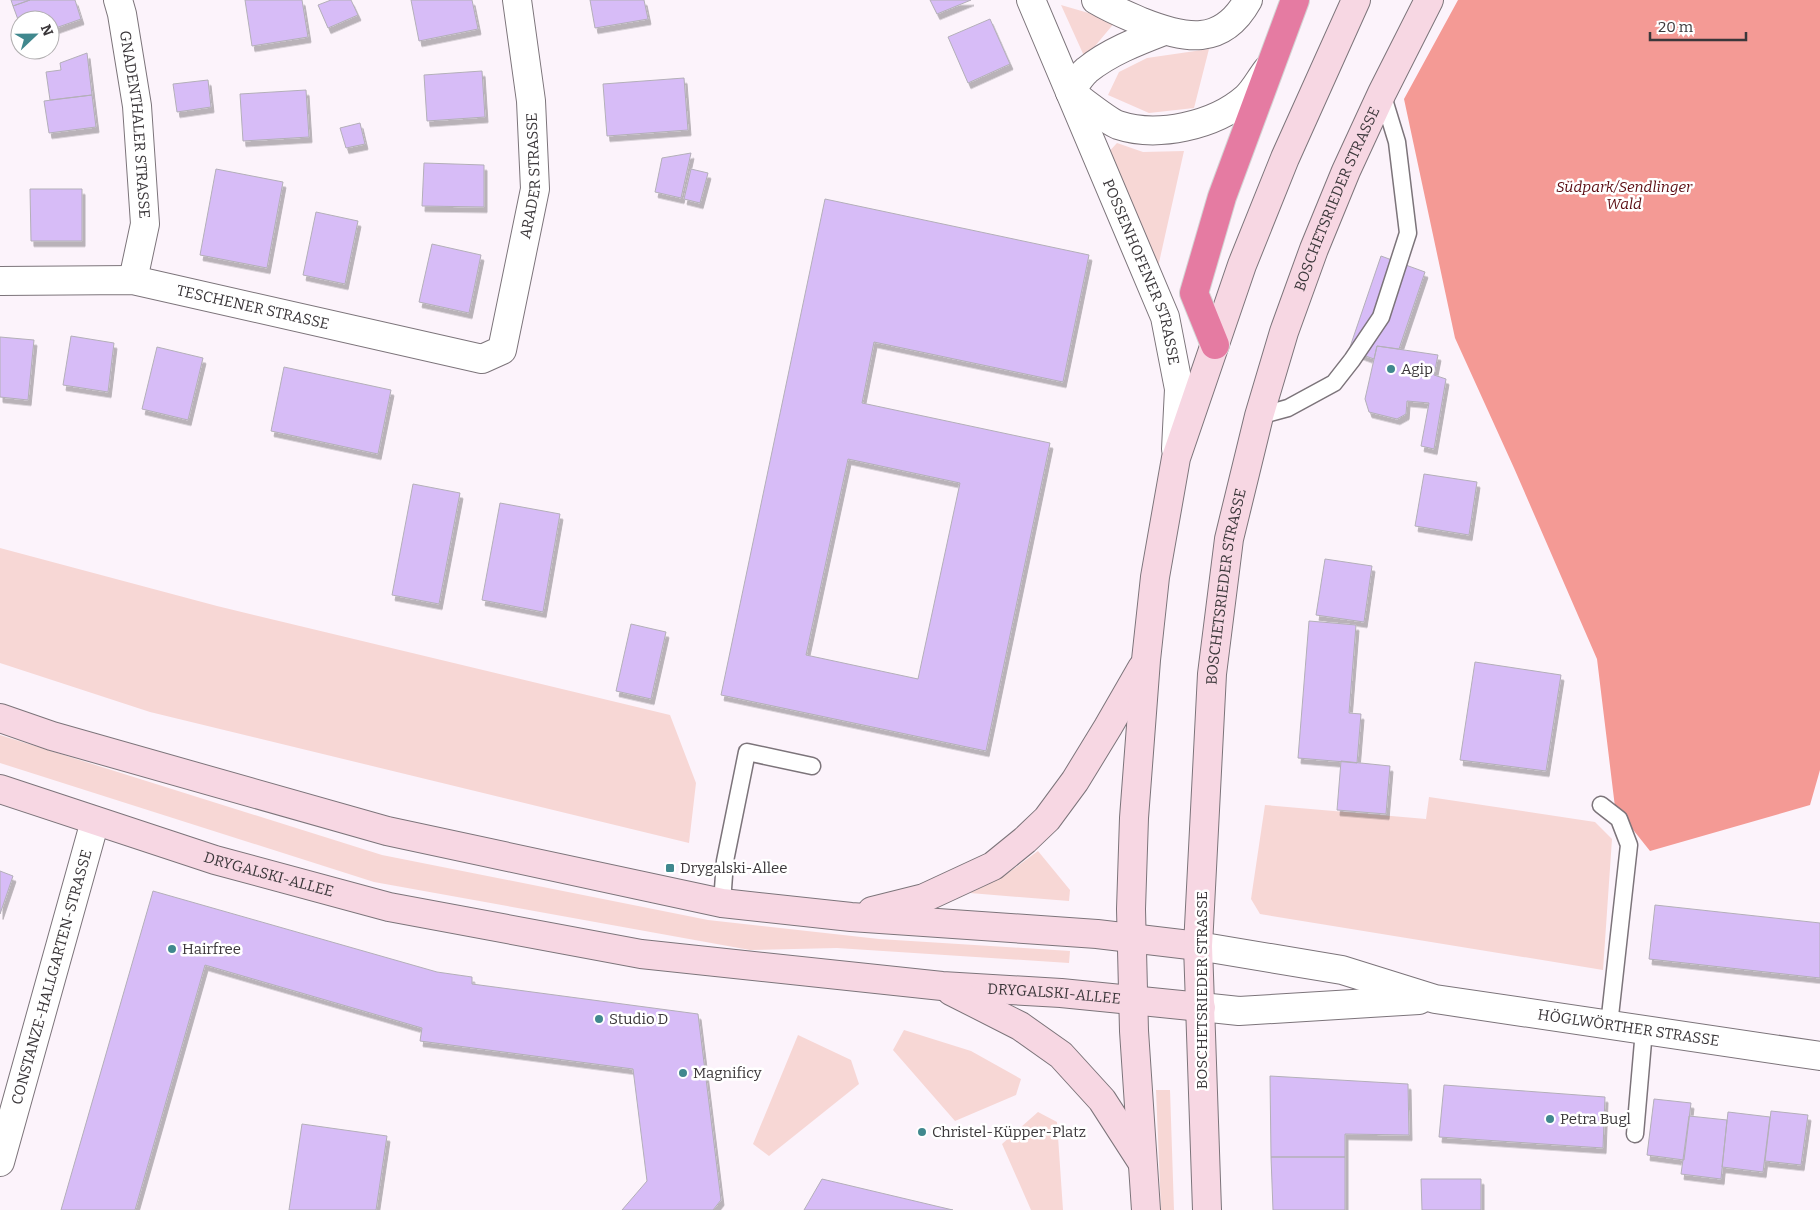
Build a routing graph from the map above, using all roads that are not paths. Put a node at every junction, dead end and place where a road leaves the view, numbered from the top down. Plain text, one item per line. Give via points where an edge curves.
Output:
1 (118, 0) edge
2 (517, 0) edge
3 (1031, 0) edge
4 (1096, 0) edge
5 (1248, 0) edge
6 (1295, 0) edge
7 (1356, 0) edge
8 (1429, 0) edge
9 (1164, 31) junction
10 (1272, 63) junction
11 (1070, 92) junction
12 (1382, 93) junction
13 (133, 280) junction
14 (0, 281) edge
15 (1215, 345) junction
16 (502, 350) joint
17 (1259, 416) junction
18 (1176, 458) junction
19 (1146, 660) junction
20 (0, 718) edge
21 (812, 766) dead end
22 (0, 789) edge
23 (1601, 805) dead end
24 (95, 821) junction
25 (722, 903) junction
26 (851, 917) junction
27 (1130, 938) junction
28 (1198, 946) junction
29 (942, 986) junction
30 (1435, 999) junction
31 (1133, 1000) junction
32 (1201, 1007) junction
33 (1609, 1025) junction
34 (1644, 1030) junction
35 (1820, 1056) edge
36 (1635, 1134) dead end
37 (0, 1162) edge
38 (1144, 1166) junction
39 (1146, 1210) edge
40 (1207, 1210) edge

1 - 13 street, GNADENTHALER STRASSE via 137,106 145,224
2 - 16 street, ARADER STRASSE via 531,101 534,189
3 - 11 street, POSSENHOFENER STRASSE
4 - 9 street
5 - 9 street via 1229,25 1214,33 1194,37
6 - 10 highway
7 - 15 main road via 1285,158 1242,265
8 - 12 main road, BOSCHETSRIEDER STRASSE
9 - 11 street via 1108,56 1086,71
10 - 11 street via 1246,98 1224,112 1180,129 1143,131 1116,124
10 - 15 highway via 1222,197 1194,293
11 - 18 street, POSSENHOFENER STRASSE via 1164,317 1178,389
12 - 17 main road, BOSCHETSRIEDER STRASSE via 1314,249 1284,332
12 - 17 lane via 1397,142 1408,233 1381,317 1334,383 1288,408
13 - 14 street, TESCHENER STRASSE
13 - 16 street, TESCHENER STRASSE via 482,359
15 - 18 main road
17 - 28 main road, BOSCHETSRIEDER STRASSE via 1229,539 1212,674
18 - 19 main road via 1155,577
19 - 26 main road via 1075,781 1046,819 1024,840 993,866 924,898
19 - 27 main road via 1134,818
20 - 25 main road via 52,736 387,832
21 - 25 lane via 747,752 725,861
22 - 24 main road, DRYGALSKI-ALLEE
23 - 33 lane via 1620,819 1630,845
24 - 29 main road, DRYGALSKI-ALLEE via 215,860 389,907 641,954
24 - 37 street, CONSTANZE-HALLGARTEN-STRASSE
25 - 26 main road
26 - 27 main road
27 - 28 main road, HÖGLWÖRTHER STRASSE
27 - 31 main road
28 - 30 street, HÖGLWÖRTHER STRASSE via 1342,970
28 - 32 main road, BOSCHETSRIEDER STRASSE
29 - 31 main road, DRYGALSKI-ALLEE
29 - 38 main road via 1020,1026 1061,1055 1102,1100
30 - 32 street, HÖGLWÖRTHER STRASSE via 1239,1011
30 - 33 street, HÖGLWÖRTHER STRASSE
31 - 32 main road, DRYGALSKI-ALLEE
31 - 38 main road
32 - 40 main road, BOSCHETSRIEDER STRASSE
33 - 34 street, HÖGLWÖRTHER STRASSE
34 - 35 street, HÖGLWÖRTHER STRASSE
34 - 36 lane
38 - 39 main road

